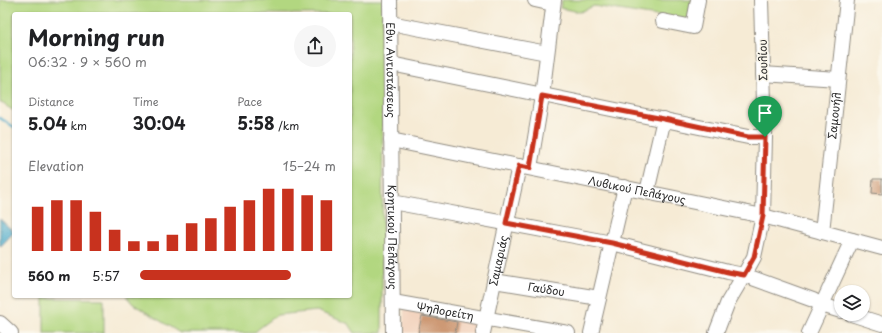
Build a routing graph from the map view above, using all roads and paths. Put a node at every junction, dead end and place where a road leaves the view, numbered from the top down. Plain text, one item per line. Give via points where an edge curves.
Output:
1 (390, 0) edge
2 (534, 0) edge
3 (698, 0) edge
4 (761, 0) edge
5 (847, 0) edge
6 (554, 2) edge
7 (663, 21) dead end
8 (390, 23) junction
9 (547, 53) junction
10 (391, 64) junction
11 (763, 74) junction
12 (838, 79) junction
13 (542, 96) junction
14 (664, 119) junction
15 (765, 137) junction
16 (391, 140) junction
17 (524, 167) junction
18 (625, 187) junction
19 (647, 192) junction
20 (392, 202) junction
21 (763, 216) junction
22 (506, 223) junction
23 (822, 232) junction
24 (852, 240) junction
25 (612, 243) junction
26 (882, 248) edge
27 (744, 275) junction
28 (494, 281) junction
29 (599, 298) junction
30 (393, 302) junction
31 (822, 305) junction
32 (834, 309) edge
33 (486, 318) junction
34 (866, 321) edge
35 (0, 323) edge
36 (877, 326) edge
37 (11, 333) edge
38 (393, 333) edge
39 (483, 333) edge
40 (568, 333) edge
41 (591, 333) edge
42 (716, 333) edge
43 (809, 333) edge

1 - 8 street, Εθν. Αντιστάσεως
2 - 6 street
3 - 7 street via 693,27
4 - 11 street, Σουλίου
5 - 12 street, Σαμουήλ
6 - 9 street, Σαμαριάς
8 - 9 street
8 - 10 street, Εθν. Αντιστάσεως
9 - 13 street, Σαμαριάς
10 - 13 street
10 - 16 street, Εθν. Αντιστάσεως
11 - 12 street
11 - 15 street, Σουλίου
12 - 23 street, Σαμουήλ
13 - 14 street
13 - 17 street, Σαμαριάς
14 - 15 street via 748,137
14 - 19 street
15 - 21 street, Σουλίου
16 - 17 street, Λυβικού Πελάγους
16 - 20 street, Κρητικού Πελάγους
17 - 18 street, Λυβικού Πελάγους
17 - 22 street, Σαμαριάς
18 - 19 street, Λυβικού Πελάγους
18 - 25 street
19 - 21 street, Λυβικού Πελάγους
20 - 22 street
20 - 30 street, Κρητικού Πελάγους
21 - 23 street, Λυβικού Πελάγους
21 - 27 street, Σουλίου via 754,257
22 - 25 street
22 - 28 street, Σαμαριάς
23 - 24 street, Λυβικού Πελάγους
24 - 26 street, Λυβικού Πελάγους
24 - 31 street
25 - 27 street
25 - 29 street
27 - 31 street
27 - 42 street, Σουλίου via 728,302
28 - 29 street, Γαύδου
28 - 33 street, Σαμαριάς
29 - 41 street
30 - 33 street, Ψηλορείτη
30 - 38 street, Κρητικού Πελάγους
31 - 32 street
31 - 43 street
33 - 39 street, Σαμαριάς
33 - 40 street, Ψηλορείτη
34 - 36 street
35 - 37 street

